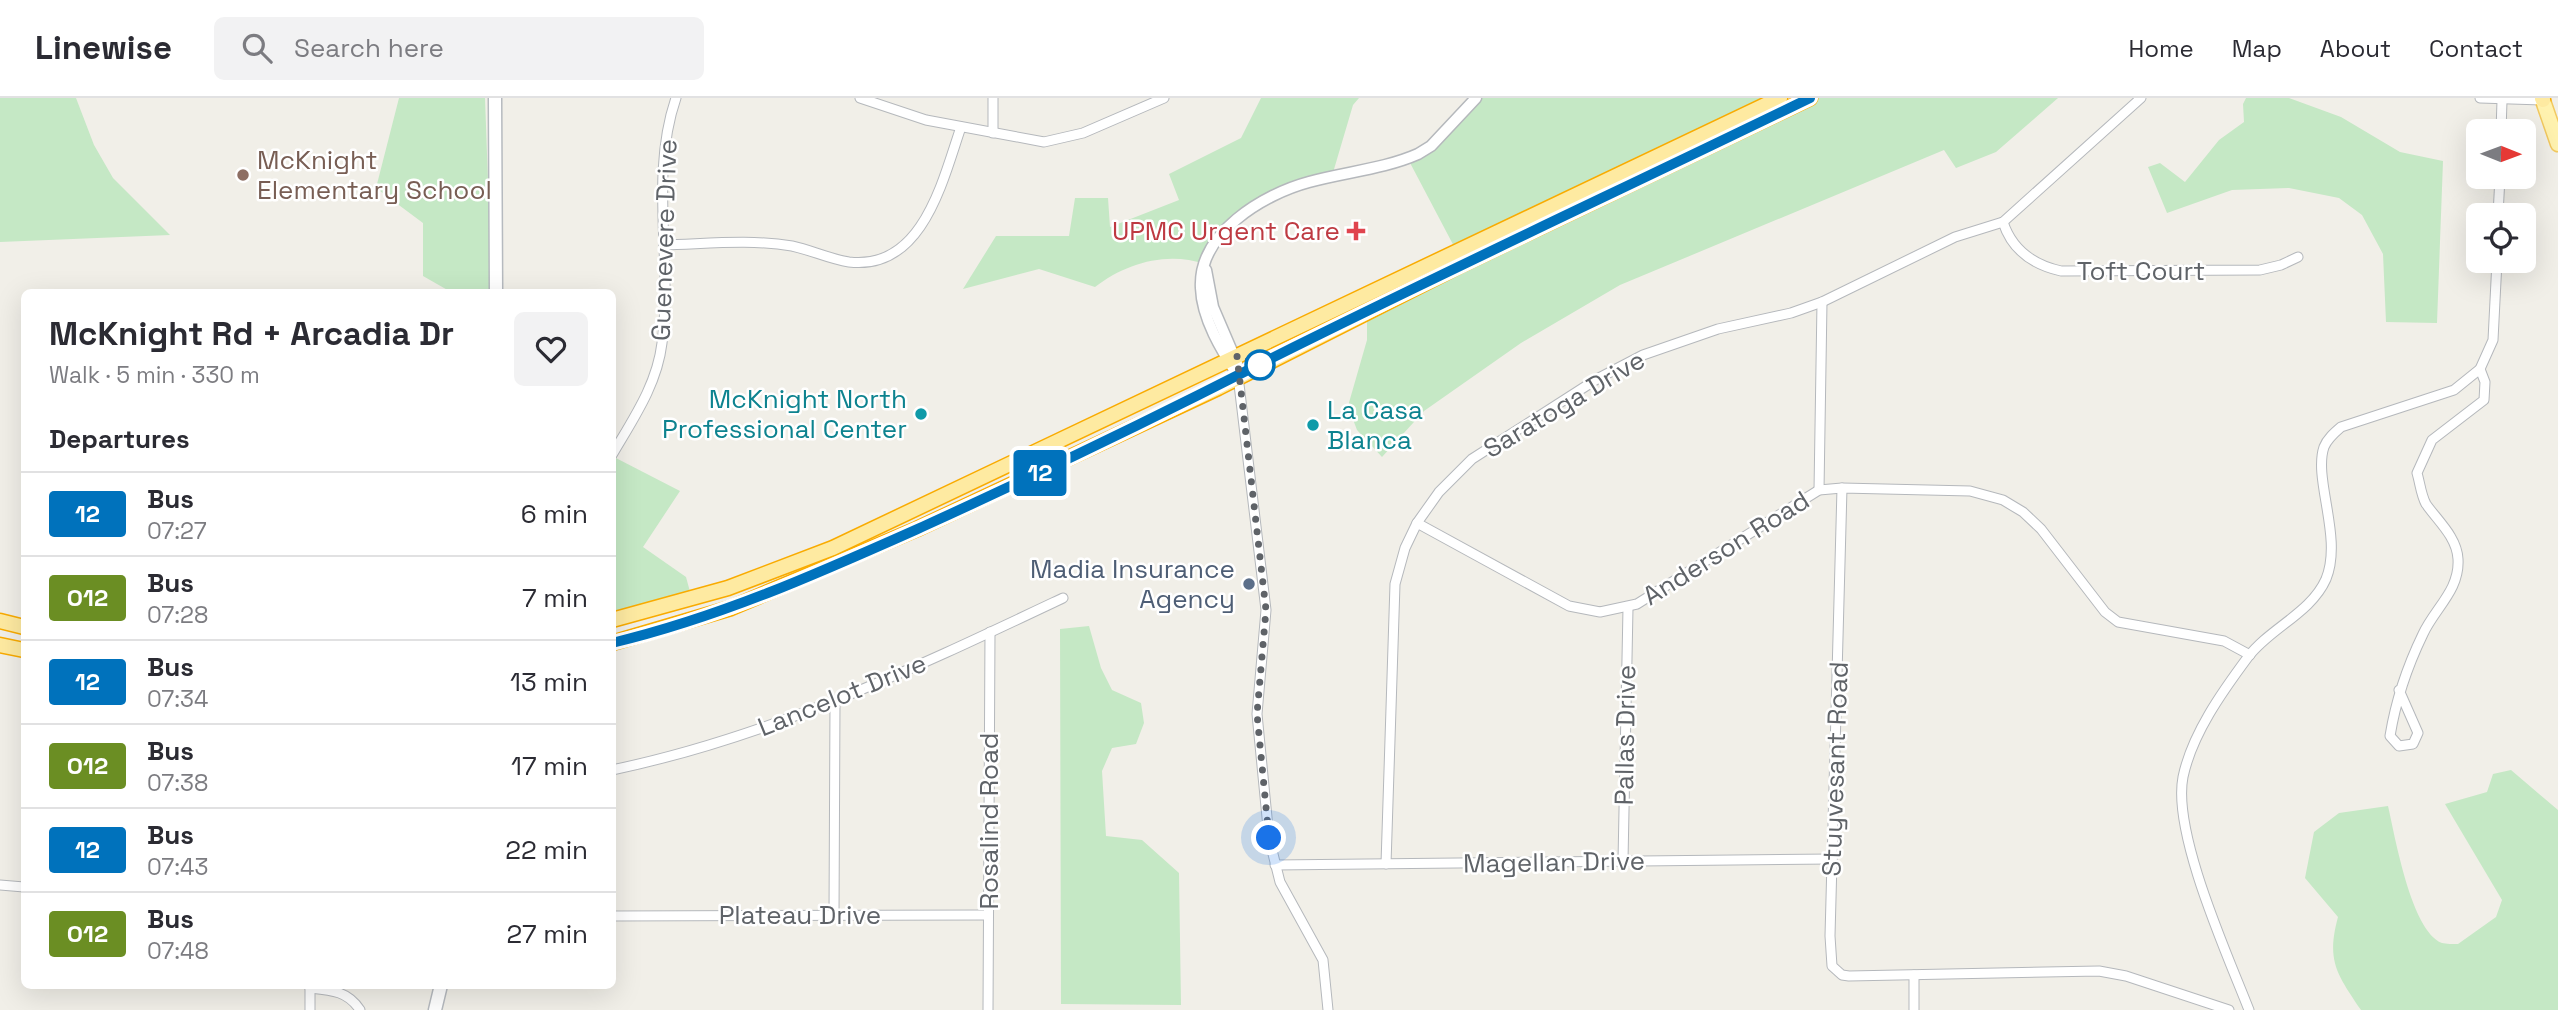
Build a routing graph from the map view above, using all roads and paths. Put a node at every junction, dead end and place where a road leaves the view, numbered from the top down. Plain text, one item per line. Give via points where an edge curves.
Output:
1 (495, 98) edge
2 (676, 98) edge
3 (860, 98) edge
4 (993, 98) edge
5 (1164, 98) edge
6 (1476, 98) edge
7 (1780, 98) edge
8 (1810, 98) edge
9 (2141, 98) edge
10 (2480, 98) edge
11 (2542, 99) edge
12 (2502, 101) junction
13 (2501, 119) edge
14 (961, 127) junction
15 (993, 133) junction
16 (2558, 144) edge
17 (2003, 222) junction
18 (664, 245) junction
19 (2298, 257) dead end
20 (2496, 273) edge
21 (496, 289) edge
22 (1822, 302) junction
23 (1233, 358) junction
24 (2480, 369) junction
25 (1238, 376) junction
26 (616, 448) edge
27 (1842, 488) junction
28 (1819, 490) junction
29 (1417, 523) junction
30 (1063, 598) dead end
31 (1628, 608) junction
32 (616, 620) edge
33 (0, 621) edge
34 (21, 626) edge
35 (990, 632) junction
36 (616, 642) edge
37 (0, 645) edge
38 (21, 649) edge
39 (2250, 654) junction
40 (2399, 690) junction
41 (835, 702) junction
42 (616, 769) edge
43 (1832, 859) junction
44 (1623, 861) junction
45 (1386, 864) junction
46 (1275, 865) junction
47 (0, 885) edge
48 (21, 887) edge
49 (834, 915) junction
50 (988, 915) junction
51 (616, 916) edge
52 (1914, 975) junction
53 (310, 989) edge
54 (322, 989) edge
55 (440, 989) edge
56 (310, 1010) edge
57 (360, 1010) edge
58 (435, 1010) edge
59 (988, 1010) edge
60 (1328, 1010) edge
61 (1914, 1010) edge
62 (2229, 1010) edge
63 (2249, 1010) edge

1 - 21 main road
2 - 18 street, Guenevere Drive via 666,142
3 - 14 street
4 - 15 street
5 - 15 street via 1056,140 1031,141
6 - 23 street via 1418,154 1306,183 1261,201 1223,232 1205,264 1216,315
7 - 23 highway
8 - 25 highway
9 - 17 street, Saratoga Drive
10 - 12 street
11 - 12 street
11 - 16 main road
12 - 13 street
14 - 15 street
14 - 18 street via 922,226 887,255 848,262 781,245
17 - 19 street, Toft Court via 2020,251 2039,264 2062,271 2260,270
17 - 22 street, Saratoga Drive via 1955,237
18 - 26 street, Guenevere Drive via 664,326 658,362 647,394
20 - 24 street via 2493,340
22 - 28 street
22 - 29 street, Saratoga Drive via 1679,341 1597,379 1472,458 1438,492
23 - 25 street
23 - 32 highway via 799,563
24 - 39 street via 2454,390 2341,427 2331,436 2322,460 2332,537 2326,578 2312,601
24 - 40 street via 2484,400 2432,440 2417,473 2425,502 2459,556 2457,583 2424,631
25 - 36 highway via 830,568 731,608
25 - 46 street via 1266,610 1257,714
27 - 28 street, Anderson Road
27 - 39 street, Anderson Road via 1970,491 2003,500 2041,529 2115,620 2224,641
27 - 43 street, Stuyvesant Road
28 - 31 street, Anderson Road
29 - 31 street, Anderson Road via 1569,606 1600,612
29 - 45 street, Saratoga Drive via 1394,592
30 - 35 street, Lancelot Drive
31 - 44 street, Pallas Drive
33 - 34 highway
35 - 41 street, Lancelot Drive
35 - 50 street, Rosalind Road
37 - 38 highway
39 - 63 street via 2194,743 2183,780 2186,830 2202,887
40 - 40 street via 2390,736 2399,746 2413,744 2418,733
41 - 42 street, Lancelot Drive via 716,743
41 - 49 street
43 - 44 street, Magellan Drive
43 - 52 street, Stuyvesant Road via 1832,966 1849,976
44 - 45 street, Magellan Drive
45 - 46 street, Magellan Drive
46 - 60 street via 1295,914 1323,960
47 - 48 street
49 - 50 street, Plateau Drive
49 - 51 street, Plateau Drive
50 - 59 street, Rosalind Road
52 - 61 street
52 - 62 street via 2099,971
53 - 56 street
54 - 57 street via 341,992
55 - 58 main road

